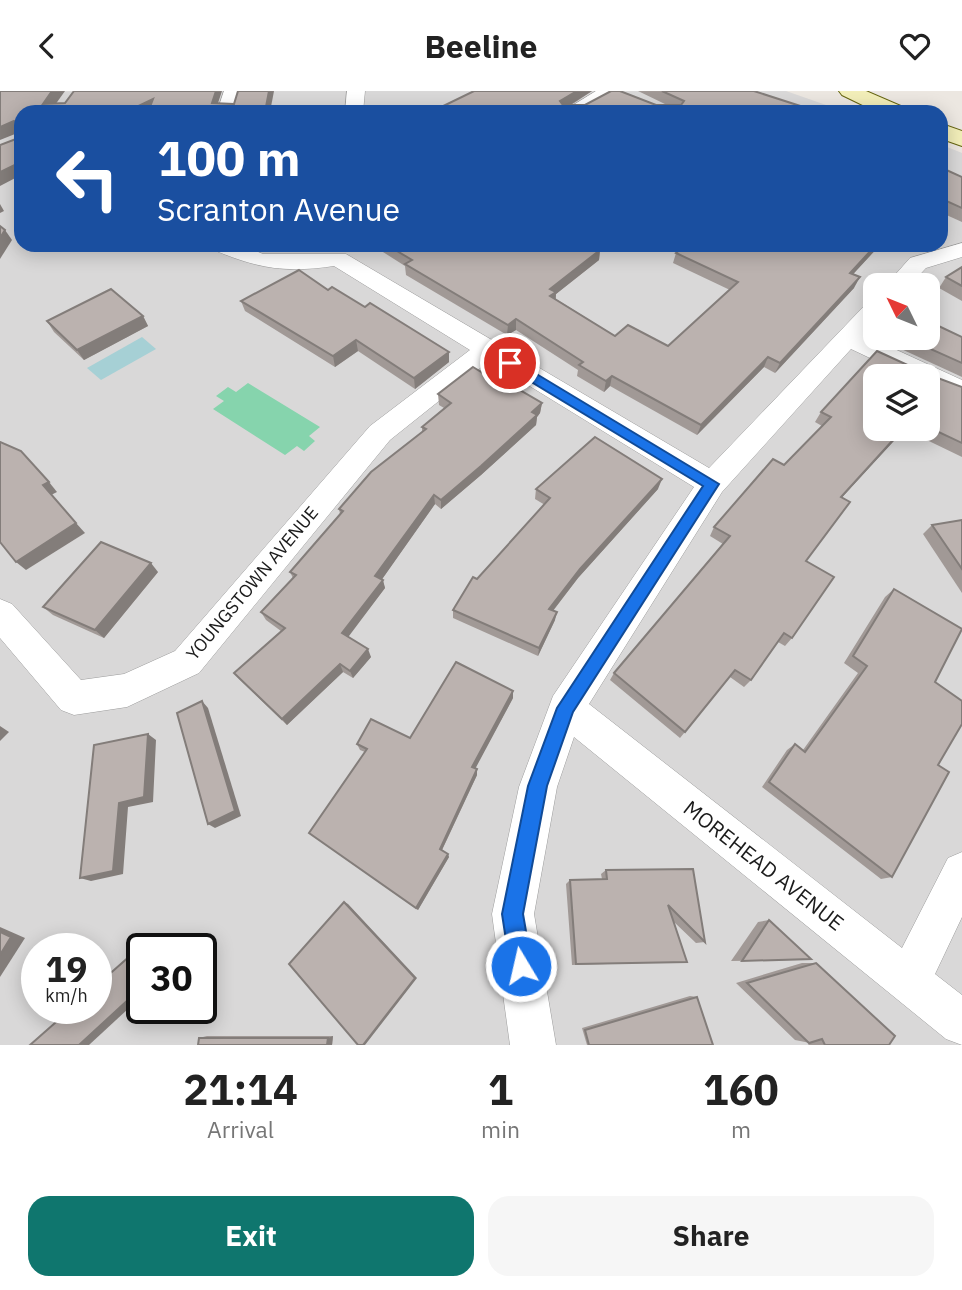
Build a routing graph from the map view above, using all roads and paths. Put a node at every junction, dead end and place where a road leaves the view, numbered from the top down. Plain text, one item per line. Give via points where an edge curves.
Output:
1 (609, 91) edge
2 (849, 91) edge
3 (584, 105) edge
4 (880, 105) edge
5 (238, 252) edge
6 (338, 252) edge
7 (944, 252) edge
8 (908, 273) edge
9 (863, 320) edge
10 (847, 337) junction
11 (488, 349) junction
12 (962, 391) edge
13 (712, 484) junction
14 (0, 614) edge
15 (566, 708) junction
16 (962, 872) edge
17 (909, 980) junction
18 (962, 1023) edge
19 (533, 1045) edge

1 - 3 street
2 - 4 main road
5 - 6 street via 259,261 309,263
6 - 11 street
7 - 8 street via 918,263
9 - 10 street
10 - 12 street
10 - 13 street
11 - 13 street
11 - 14 street, YOUNGSTOWN AVENUE via 380,433 187,662 127,690 74,698
13 - 15 street
15 - 17 street, MOREHEAD AVENUE
15 - 19 street via 538,786 513,914
16 - 17 street
17 - 18 street, MOREHEAD AVENUE

